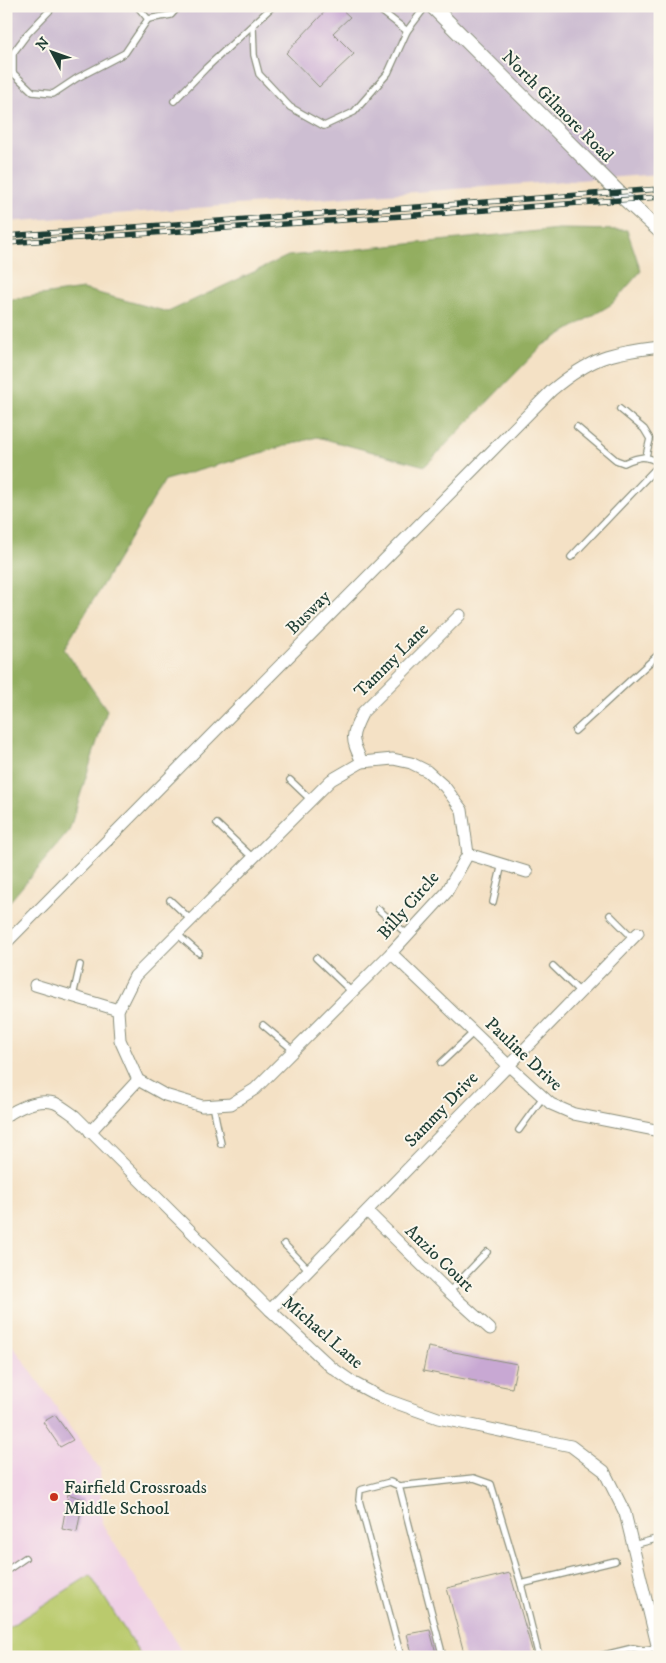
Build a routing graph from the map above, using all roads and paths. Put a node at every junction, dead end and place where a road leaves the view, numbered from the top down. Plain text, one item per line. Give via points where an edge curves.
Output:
1 (54, 6) edge
2 (136, 6) edge
3 (179, 6) edge
4 (273, 6) edge
5 (375, 6) edge
6 (426, 6) edge
7 (432, 6) edge
8 (148, 19) junction
9 (253, 27) junction
10 (407, 31) junction
11 (174, 101) dead end
12 (660, 231) edge
13 (660, 347) edge
14 (620, 409) dead end
15 (577, 427) dead end
16 (646, 456) junction
17 (660, 463) edge
18 (571, 557) dead end
19 (460, 615) dead end
20 (660, 653) edge
21 (575, 731) dead end
22 (362, 762) junction
23 (290, 780) dead end
24 (310, 800) junction
25 (217, 824) dead end
26 (468, 854) junction
27 (253, 858) junction
28 (502, 864) junction
29 (527, 872) dead end
30 (170, 900) dead end
31 (493, 902) dead end
32 (378, 909) dead end
33 (610, 915) dead end
34 (191, 920) junction
35 (177, 934) junction
36 (408, 935) junction
37 (636, 936) joint
38 (6, 943) edge
39 (199, 953) dead end
40 (391, 953) junction
41 (316, 958) dead end
42 (80, 965) dead end
43 (553, 966) dead end
44 (35, 985) dead end
45 (352, 992) junction
46 (580, 992) junction
47 (73, 996) junction
48 (118, 1010) junction
49 (263, 1025) dead end
50 (474, 1032) junction
51 (293, 1050) junction
52 (442, 1063) dead end
53 (508, 1065) junction
54 (138, 1080) junction
55 (543, 1098) junction
56 (213, 1106) junction
57 (6, 1116) edge
58 (519, 1130) dead end
59 (660, 1131) edge
60 (90, 1132) junction
61 (221, 1144) dead end
62 (366, 1211) junction
63 (284, 1244) dead end
64 (487, 1252) dead end
65 (309, 1270) junction
66 (449, 1292) junction
67 (270, 1310) junction
68 (490, 1329) dead end
69 (399, 1486) junction
70 (660, 1538) edge
71 (633, 1545) junction
72 (25, 1558) dead end
73 (615, 1561) dead end
74 (6, 1571) edge
75 (521, 1584) junction
76 (658, 1653) edge
77 (401, 1657) edge
78 (443, 1657) edge
79 (540, 1657) edge
80 (596, 1657) edge

1 - 8 lane via 28,32 13,53 13,74 33,92 53,94 125,53
2 - 8 lane
3 - 8 lane via 171,15
4 - 9 lane
5 - 10 lane
6 - 10 lane
7 - 12 street, North Gilmore Road
9 - 10 lane via 259,74 290,107 324,126 354,112 388,72
9 - 11 lane
13 - 38 street, Busway via 609,355 573,372 552,390
14 - 16 lane via 644,429 650,439
15 - 16 lane via 616,460 624,463
16 - 17 lane
17 - 18 lane
19 - 22 street, Tammy Lane via 363,712 353,732 354,746
20 - 21 lane
22 - 24 street via 330,780
22 - 26 street via 393,759 411,763 446,787 462,810
23 - 24 lane
24 - 27 street
25 - 27 lane
26 - 28 street
26 - 36 street, Billy Circle via 446,893
27 - 34 street
28 - 29 street
28 - 31 lane
30 - 34 lane
32 - 36 lane
33 - 37 lane
34 - 35 street
35 - 39 lane
35 - 48 street via 135,976
36 - 40 street, Billy Circle
37 - 46 street, Sammy Drive
40 - 45 street, Billy Circle
40 - 50 street, Pauline Drive
41 - 45 lane
42 - 47 lane
43 - 46 lane
44 - 47 street
45 - 51 street, Billy Circle
46 - 53 street, Sammy Drive
47 - 48 street
48 - 54 street via 120,1040
49 - 51 lane
50 - 52 lane
50 - 53 street, Pauline Drive
51 - 56 street, Billy Circle via 255,1089 231,1104
53 - 55 street, Pauline Drive
53 - 62 street, Sammy Drive
54 - 56 street, Billy Circle via 165,1095
54 - 60 street
55 - 58 lane
55 - 59 street, Pauline Drive via 574,1114
56 - 61 lane
57 - 60 street, Michael Lane via 38,1102 55,1103 75,1116
60 - 67 street, Michael Lane
62 - 65 street, Sammy Drive
62 - 66 street, Anzio Court
63 - 65 lane
64 - 66 lane
65 - 67 street, Sammy Drive
66 - 68 street, Anzio Court
67 - 71 street, Michael Lane via 331,1367 382,1398 438,1418 571,1446 604,1471 625,1513
69 - 75 lane via 474,1478 492,1484
69 - 77 lane via 390,1482 360,1490 359,1500
69 - 78 lane
70 - 71 lane
71 - 76 street, Michael Lane
72 - 74 lane
73 - 75 lane
75 - 79 lane
76 - 80 lane via 632,1648

